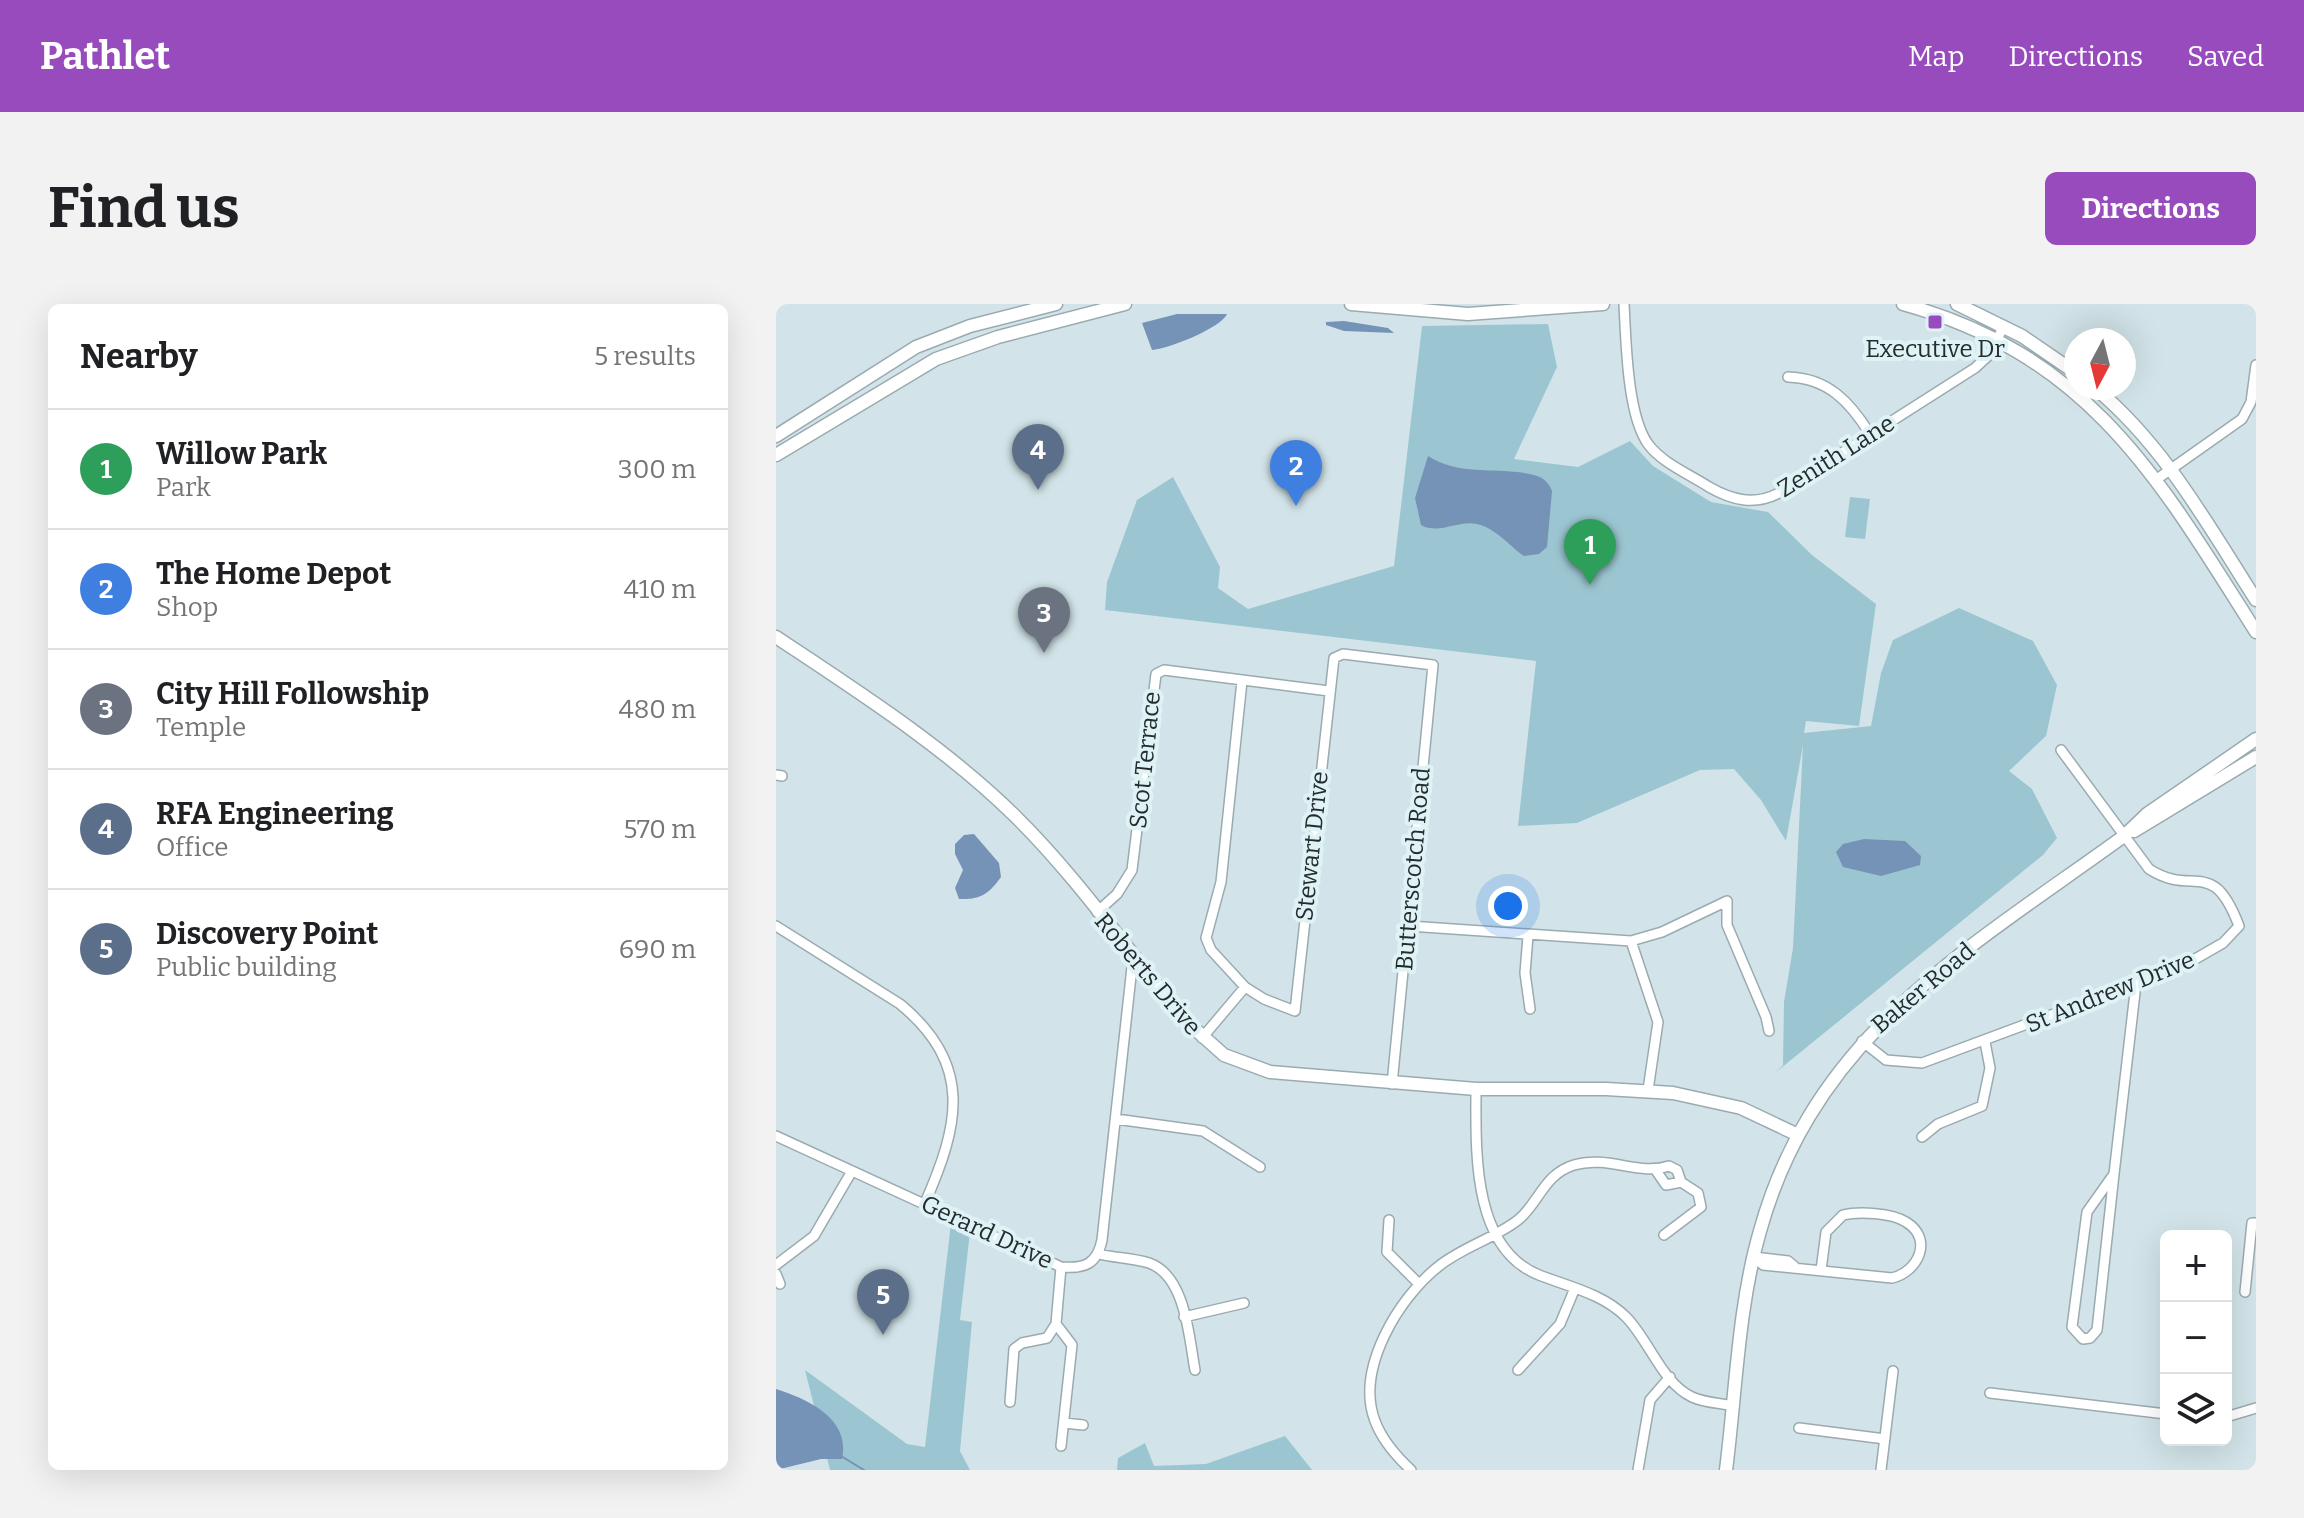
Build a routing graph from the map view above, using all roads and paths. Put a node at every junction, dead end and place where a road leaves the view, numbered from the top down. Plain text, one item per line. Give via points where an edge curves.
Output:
1 (1056, 304) edge
2 (1125, 304) edge
3 (1351, 304) edge
4 (1603, 304) edge
5 (1624, 304) edge
6 (1903, 304) edge
7 (1957, 304) edge
8 (2004, 326) junction
9 (1997, 341) junction
10 (2064, 365) edge
11 (2256, 365) edge
12 (1788, 377) dead end
13 (2107, 400) edge
14 (1870, 434) junction
15 (776, 436) edge
16 (776, 455) edge
17 (2170, 469) junction
18 (2157, 479) junction
19 (2256, 600) edge
20 (2256, 632) edge
21 (776, 637) edge
22 (1433, 665) joint
23 (1242, 681) junction
24 (1329, 691) junction
25 (2256, 739) edge
26 (2061, 750) dead end
27 (2256, 757) edge
28 (2124, 836) junction
29 (1097, 912) junction
30 (776, 926) edge
31 (1409, 926) junction
32 (1528, 936) junction
33 (1631, 941) junction
34 (1133, 958) junction
35 (2136, 984) junction
36 (1245, 987) junction
37 (1530, 1009) dead end
38 (1769, 1031) dead end
39 (1202, 1038) junction
40 (1862, 1041) junction
41 (1985, 1042) junction
42 (1392, 1079) junction
43 (1476, 1089) junction
44 (1648, 1090) junction
45 (1116, 1119) junction
46 (1798, 1135) junction
47 (776, 1136) edge
48 (1922, 1137) dead end
49 (1260, 1167) dead end
50 (852, 1171) junction
51 (1657, 1172) junction
52 (2114, 1174) junction
53 (1681, 1182) junction
54 (925, 1203) junction
55 (1389, 1220) dead end
56 (2256, 1223) edge
57 (1496, 1231) junction
58 (1664, 1235) dead end
59 (1099, 1254) junction
60 (1754, 1257) junction
61 (776, 1265) edge
62 (1061, 1267) junction
63 (1821, 1270) junction
64 (1419, 1284) junction
65 (1575, 1288) junction
66 (2245, 1292) dead end
67 (1244, 1303) dead end
68 (1184, 1317) junction
69 (1056, 1324) junction
70 (1195, 1370) dead end
71 (1518, 1370) dead end
72 (1893, 1371) dead end
73 (1670, 1377) junction
74 (1990, 1393) dead end
75 (1010, 1402) dead end
76 (1734, 1406) junction
77 (2256, 1408) edge
78 (2160, 1413) edge
79 (2232, 1415) edge
80 (1064, 1423) junction
81 (1083, 1425) dead end
82 (1799, 1428) dead end
83 (1885, 1439) junction
84 (1061, 1446) dead end
85 (1411, 1470) edge
86 (1638, 1470) edge
87 (1726, 1470) edge
88 (1881, 1470) edge

1 - 15 main road via 970,326 916,347
2 - 16 main road via 936,359
3 - 4 main road via 1468,314
5 - 14 street, Zenith Lane via 1635,409 1643,435 1659,456 1726,496 1769,498
6 - 9 main road
7 - 8 main road
8 - 9 street, Zenith Lane
8 - 10 main road
9 - 14 street, Zenith Lane via 1975,368
9 - 18 main road via 2094,409
11 - 17 street via 2251,402 2242,419
12 - 14 street via 1817,380 1831,389
13 - 17 main road
17 - 18 street
17 - 19 main road
18 - 20 main road
21 - 29 main road, Roberts Drive via 991,793
22 - 24 street, Stewart Drive via 1338,655
22 - 31 street, Butterscotch Road via 1410,865
23 - 24 street, Scot Terrace
23 - 29 street, Scot Terrace via 1164,670 1156,674 1132,870
23 - 36 street via 1221,882 1205,931 1210,949
24 - 36 street, Stewart Drive via 1295,1011
25 - 28 main road, Baker Road via 2147,814
26 - 28 street, St Andrew Drive
27 - 28 main road, Baker Road
28 - 35 street, St Andrew Drive via 2157,874 2219,888 2239,926 2203,956
28 - 40 main road, Baker Road via 1942,968
29 - 34 main road, Roberts Drive
30 - 54 street via 900,1004 939,1048 952,1086 954,1126
31 - 32 street
31 - 42 street, Butterscotch Road
32 - 33 street
32 - 37 street via 1525,973
33 - 38 street via 1727,901 1727,925
33 - 44 street via 1658,1022
34 - 39 main road, Roberts Drive
34 - 45 street
35 - 41 street, St Andrew Drive
35 - 52 street
36 - 39 street
39 - 42 main road, Roberts Drive via 1238,1062 1270,1072
40 - 41 street, St Andrew Drive via 1886,1060 1908,1064
40 - 46 main road, Baker Road
41 - 48 street via 1990,1068 1982,1106 1938,1124
42 - 43 main road, Roberts Drive
43 - 44 main road, Roberts Drive
43 - 57 street via 1479,1176
44 - 46 main road, Roberts Drive via 1722,1102
45 - 49 street via 1203,1131
45 - 59 street
46 - 60 main road, Baker Road via 1770,1198
47 - 50 street, Gerard Drive
50 - 54 street, Gerard Drive
50 - 61 street via 814,1236
51 - 53 street via 1666,1185
51 - 53 street via 1673,1167
51 - 57 street via 1610,1162 1573,1165 1550,1179 1519,1219
52 - 52 street via 2097,1330 2083,1339 2072,1327 2087,1212
53 - 58 street via 1698,1193 1701,1207
54 - 62 street, Gerard Drive
55 - 64 street via 1387,1252
56 - 66 street
57 - 64 street via 1452,1256
57 - 65 street via 1526,1268
59 - 62 street, Gerard Drive via 1084,1267
59 - 68 street via 1156,1267 1171,1280
60 - 63 street via 1763,1265
60 - 76 main road, Baker Road
62 - 69 street
63 - 63 street via 1902,1275 1921,1253 1917,1232 1902,1219 1843,1215 1826,1232
64 - 85 street via 1385,1336 1370,1392 1380,1433
65 - 71 street via 1560,1324
65 - 73 street via 1604,1300 1627,1318
67 - 68 street
68 - 70 street
69 - 75 street via 1049,1337 1014,1349
69 - 80 street via 1072,1345
72 - 83 street
73 - 76 street via 1691,1397
73 - 86 street via 1650,1400
74 - 78 street
76 - 87 main road, Baker Road
77 - 79 street
80 - 81 street
80 - 84 street
82 - 83 street
83 - 88 street

